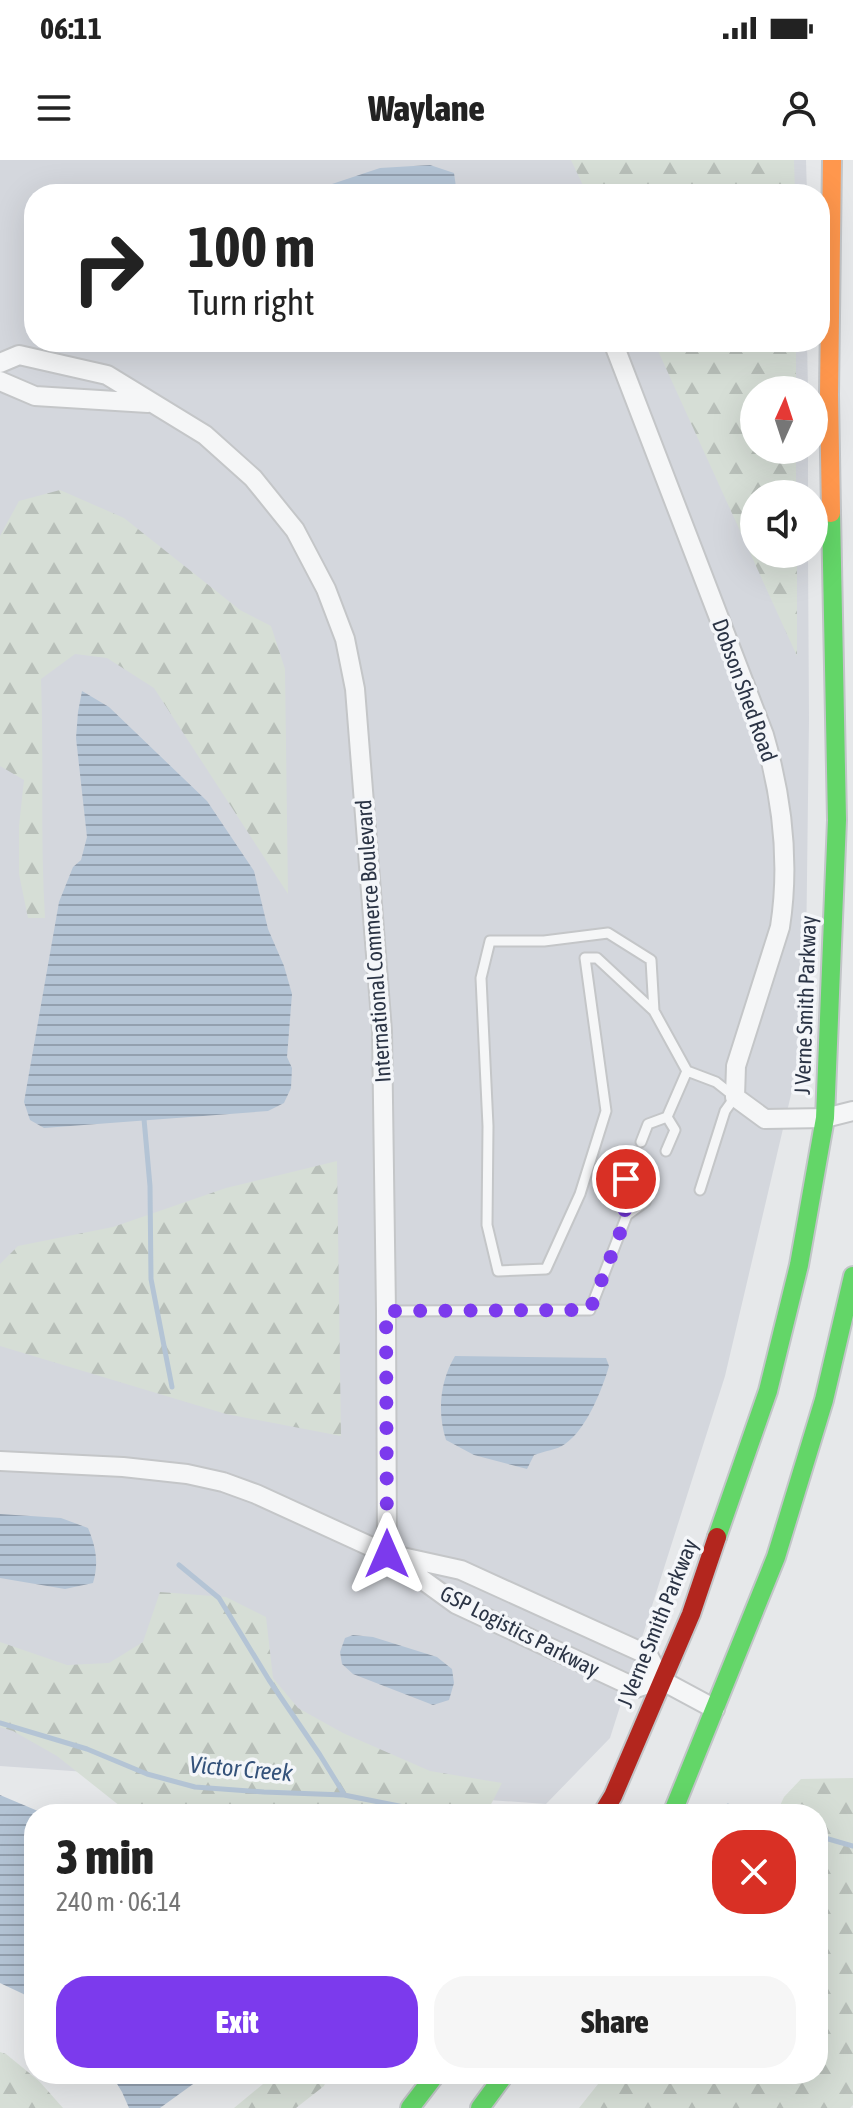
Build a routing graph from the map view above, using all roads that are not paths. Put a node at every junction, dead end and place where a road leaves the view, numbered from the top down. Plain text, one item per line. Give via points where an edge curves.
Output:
1 (832, 160) edge
2 (830, 317) edge
3 (617, 352) edge
4 (830, 352) edge
5 (0, 363) edge
6 (0, 381) edge
7 (155, 404) junction
8 (654, 1011) junction
9 (687, 1071) junction
10 (735, 1097) junction
11 (853, 1111) edge
12 (667, 1117) junction
13 (825, 1118) junction
14 (641, 1142) dead end
15 (666, 1151) dead end
16 (626, 1179) dead end
17 (650, 1188) dead end
18 (700, 1190) dead end
19 (627, 1215) junction
20 (853, 1276) edge
21 (386, 1311) junction
22 (0, 1461) edge
23 (387, 1554) junction
24 (661, 1680) junction
25 (715, 1709) junction
26 (608, 1804) edge
27 (676, 1804) edge
28 (428, 2084) edge
29 (498, 2084) edge
30 (410, 2108) edge
31 (480, 2108) edge

1 - 2 main road, J Verne Smith Parkway
3 - 10 street, Dobson Shed Road via 764,735 777,783 783,906 736,1066
4 - 13 main road, J Verne Smith Parkway via 837,820
5 - 7 street, International Commerce Boulevard via 19,355 107,375
6 - 7 street, International Commerce Boulevard via 35,396
7 - 21 street, International Commerce Boulevard via 205,435 253,478 295,530 345,639 355,689 382,1031
8 - 8 lane via 597,958 585,958 606,1111 580,1194 546,1269 498,1271 487,1225 481,978 490,941 608,933 651,960
8 - 9 lane
9 - 10 lane via 716,1082
9 - 12 lane
10 - 13 street via 765,1119
10 - 18 lane via 725,1111
11 - 13 street
12 - 14 lane via 648,1124
12 - 15 lane via 675,1130
13 - 24 main road, J Verne Smith Parkway via 799,1265 768,1391 691,1614
16 - 19 lane via 619,1196
17 - 19 lane via 645,1202
19 - 21 lane via 590,1310
20 - 25 main road via 824,1400 776,1557
21 - 23 street, International Commerce Boulevard
22 - 23 street, GSP Logistics Parkway via 155,1470 223,1482
23 - 24 street, GSP Logistics Parkway via 461,1570 648,1655
23 - 24 street, GSP Logistics Parkway via 456,1604 636,1688
24 - 25 street, GSP Logistics Parkway
24 - 26 main road, J Verne Smith Parkway
25 - 27 main road
28 - 30 main road
29 - 31 main road

